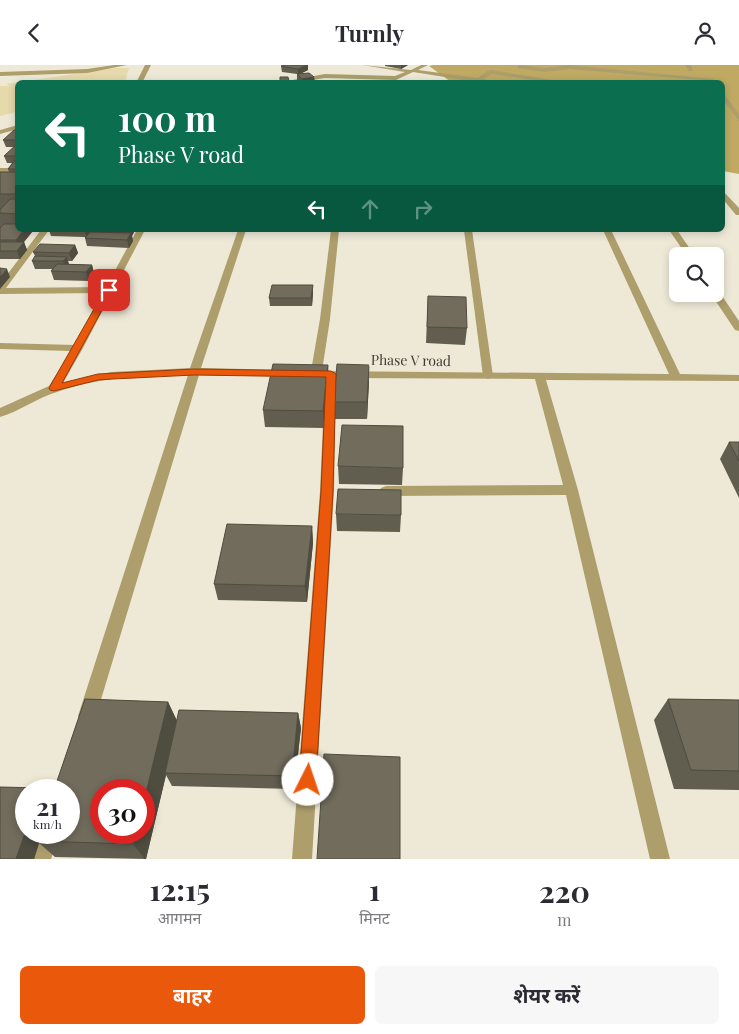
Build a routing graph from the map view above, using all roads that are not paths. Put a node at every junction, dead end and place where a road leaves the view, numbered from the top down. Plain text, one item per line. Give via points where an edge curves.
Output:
1 (124, 65) edge
2 (148, 65) edge
3 (366, 65) edge
4 (425, 65) edge
5 (521, 66) edge
6 (692, 68) edge
7 (682, 69) dead end
8 (413, 71) junction
9 (708, 72) dead end
10 (0, 74) edge
11 (512, 74) junction
12 (140, 80) edge
13 (298, 80) edge
14 (479, 80) joint
15 (549, 80) edge
16 (702, 80) edge
17 (712, 80) edge
18 (725, 97) edge
19 (725, 105) edge
20 (731, 106) junction
21 (739, 119) edge
22 (15, 128) edge
23 (0, 132) edge
24 (15, 133) edge
25 (0, 170) edge
26 (15, 170) edge
27 (725, 195) edge
28 (739, 213) edge
29 (44, 232) edge
30 (140, 232) edge
31 (241, 232) edge
32 (335, 232) edge
33 (468, 232) edge
34 (608, 232) edge
35 (674, 232) edge
36 (685, 247) edge
37 (109, 290) junction
38 (0, 291) edge
39 (722, 302) edge
40 (739, 328) edge
41 (0, 346) edge
42 (78, 348) junction
43 (194, 372) junction
44 (324, 374) junction
45 (488, 376) junction
46 (540, 377) junction
47 (676, 378) junction
48 (739, 378) edge
49 (54, 388) junction
50 (0, 413) edge
51 (570, 490) junction
52 (375, 491) edge
53 (106, 716) edge
54 (292, 720) edge
55 (311, 721) junction
56 (46, 844) edge
57 (41, 859) edge
58 (302, 859) edge
59 (660, 859) edge

1 - 10 street via 87,71
2 - 12 street
3 - 8 street
4 - 8 street
5 - 11 street
5 - 16 street via 545,70 568,67
6 - 7 street
8 - 13 street via 390,79 325,76
8 - 14 street
9 - 17 street
11 - 14 street via 488,72
11 - 15 street
18 - 20 street
19 - 20 street
20 - 21 street
22 - 23 street
23 - 24 street
25 - 26 street
27 - 28 street
29 - 38 street
30 - 37 street
31 - 43 street
32 - 44 street via 325,319
33 - 45 street
34 - 47 street
35 - 36 street
37 - 38 street
37 - 42 street
39 - 40 street
41 - 42 street
42 - 49 street
43 - 44 street, Phase V road
43 - 49 street, Phase V road via 98,377
43 - 53 street via 85,721
44 - 45 street, Phase V road
44 - 55 street via 332,491
45 - 46 street, Phase V road
46 - 47 street, Phase V road
46 - 51 street
47 - 48 street, Phase V road
49 - 50 street, Phase V road
51 - 52 street
51 - 59 street
54 - 55 street
55 - 58 street
56 - 57 street

